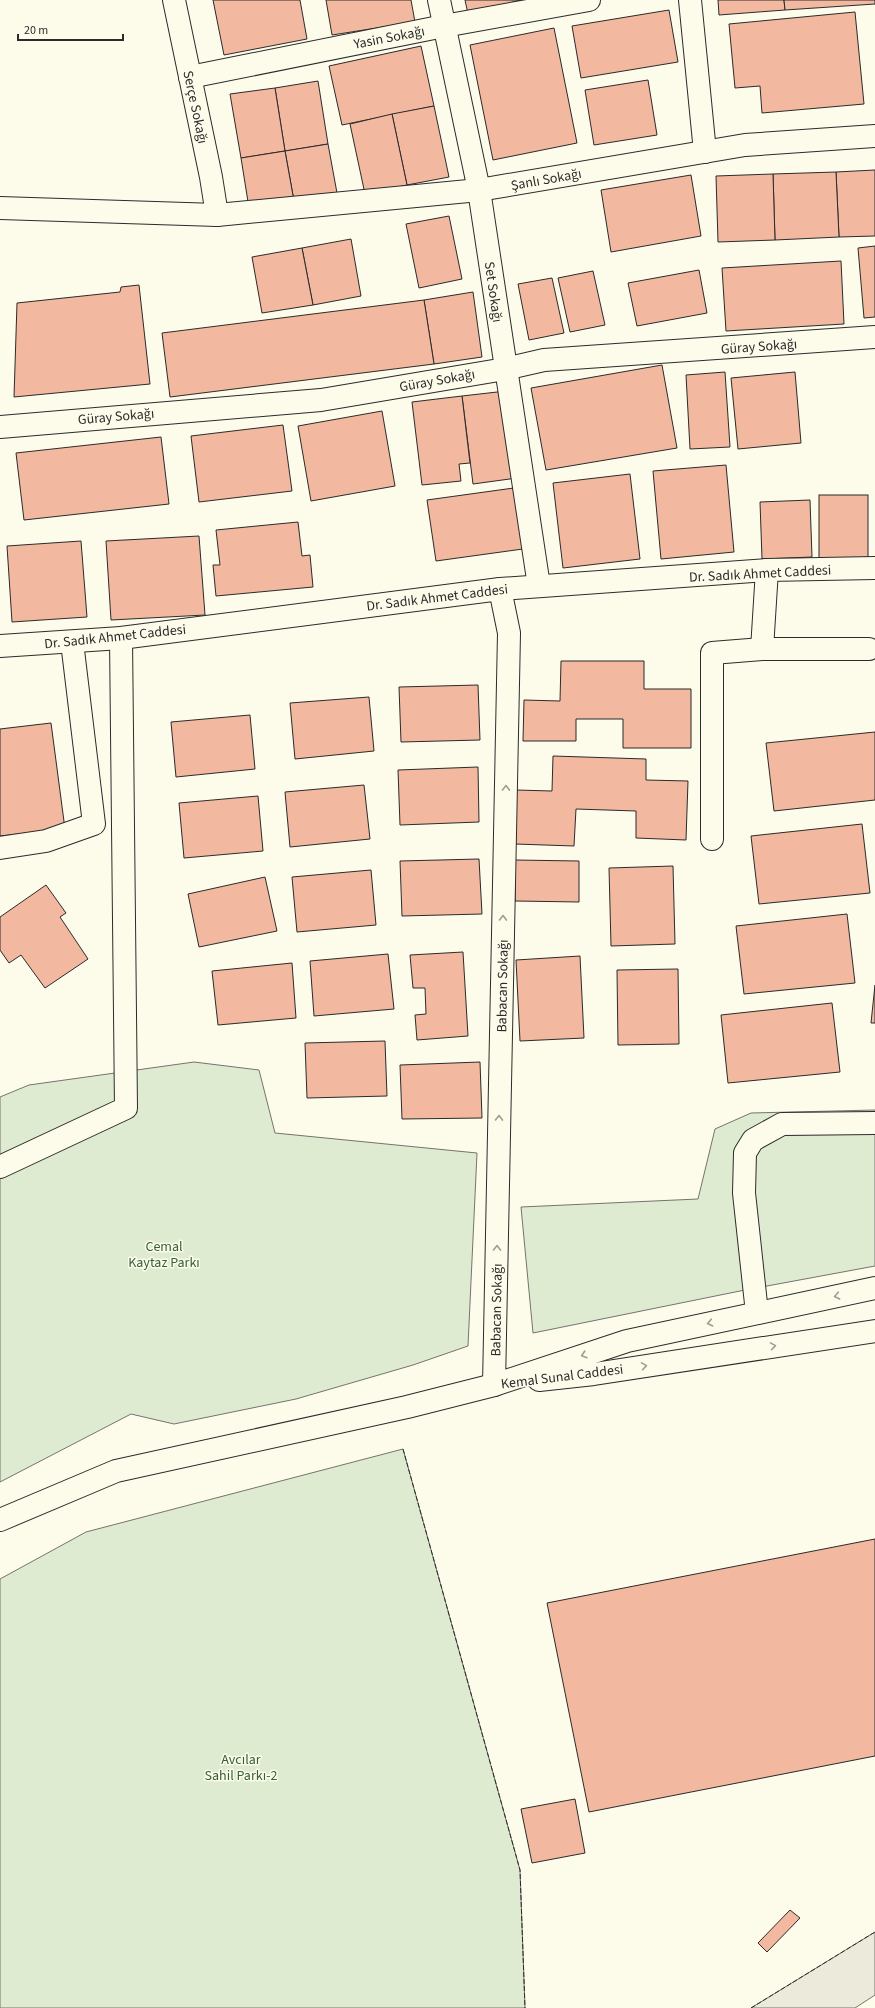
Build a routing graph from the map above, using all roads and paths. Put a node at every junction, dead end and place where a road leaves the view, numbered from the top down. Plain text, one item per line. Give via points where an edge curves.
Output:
1 (174, 0) edge
2 (439, 0) edge
3 (589, 0) edge
4 (690, 0) edge
5 (444, 26) junction
6 (190, 77) junction
7 (875, 136) edge
8 (705, 152) junction
9 (479, 190) junction
10 (0, 208) edge
11 (217, 215) junction
12 (875, 337) edge
13 (505, 369) junction
14 (0, 427) edge
15 (875, 568) edge
16 (767, 570) junction
17 (539, 586) junction
18 (500, 589) junction
19 (121, 638) junction
20 (72, 642) junction
21 (0, 646) edge
22 (762, 649) junction
23 (869, 649) dead end
24 (712, 839) dead end
25 (0, 848) edge
26 (875, 1123) edge
27 (0, 1167) edge
28 (875, 1288) edge
29 (757, 1313) junction
30 (875, 1331) edge
31 (494, 1385) junction
32 (0, 1520) edge

1 - 6 street, Serçe Sokağı
2 - 5 street, Set Sokağı
3 - 5 street, Yasin Sokağı
4 - 8 street
5 - 6 street, Yasin Sokağı
5 - 9 street, Set Sokağı
6 - 11 street, Serçe Sokağı
7 - 8 street, Şanlı Sokağı via 745,145
8 - 9 street, Şanlı Sokağı
9 - 11 street, Şanlı Sokağı
9 - 13 street, Set Sokağı
10 - 11 street, Şanlı Sokağı
12 - 13 street, Güray Sokağı via 544,360
13 - 14 street, Güray Sokağı via 321,400
13 - 17 street, Set Sokağı
15 - 16 street, Dr. Sadık Ahmet Caddesi
16 - 17 street, Dr. Sadık Ahmet Caddesi
16 - 22 street
17 - 18 street, Dr. Sadık Ahmet Caddesi
18 - 19 street, Dr. Sadık Ahmet Caddesi
31 -> 18 street, Babacan Sokağı via 509,632
19 - 20 street, Dr. Sadık Ahmet Caddesi
19 - 27 street via 126,1108
20 - 21 street, Dr. Sadık Ahmet Caddesi
20 - 25 street via 94,824 46,841
22 - 23 street
22 - 24 street via 712,653
26 - 29 street via 782,1124 753,1140 745,1153 744,1194
28 -> 29 street, Kemal Sunal Caddesi
29 -> 31 street, Kemal Sunal Caddesi via 627,1341
31 -> 30 street, Kemal Sunal Caddesi via 594,1374
31 - 32 street via 407,1407 116,1471

